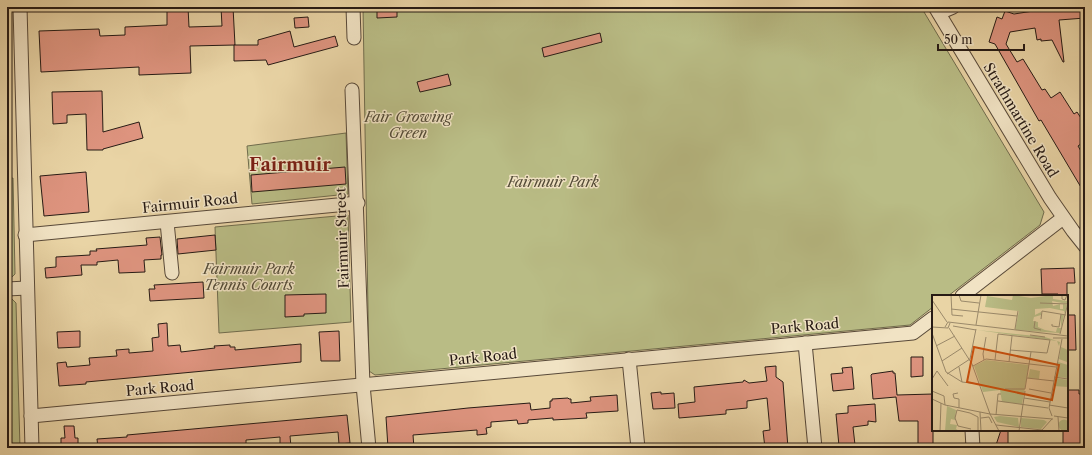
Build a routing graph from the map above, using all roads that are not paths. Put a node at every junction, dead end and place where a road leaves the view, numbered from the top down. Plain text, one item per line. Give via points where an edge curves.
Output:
1 (20, 7) edge
2 (353, 7) edge
3 (953, 7) edge
4 (937, 10) edge
5 (354, 38) dead end
6 (352, 90) dead end
7 (358, 203) junction
8 (1064, 218) junction
9 (167, 222) junction
10 (25, 235) junction
11 (1085, 246) edge
12 (172, 273) dead end
13 (27, 288) junction
14 (7, 289) edge
15 (963, 295) edge
16 (932, 319) edge
17 (806, 342) junction
18 (628, 359) junction
19 (363, 385) junction
20 (31, 416) junction
21 (972, 431) edge
22 (32, 448) edge
23 (369, 448) edge
24 (638, 448) edge
25 (815, 448) edge
26 (972, 448) edge

1 - 10 street
2 - 5 street
3 - 4 street
4 - 8 street, Strathmartine Road
6 - 7 street, Fairmuir Street
7 - 9 street, Fairmuir Road
7 - 19 street, Fairmuir Street
8 - 11 street, Strathmartine Road
8 - 15 street
9 - 10 street, Fairmuir Road
9 - 12 street
10 - 13 street
13 - 14 street
13 - 20 street
16 - 17 street, Park Road via 913,333
17 - 18 street, Park Road
17 - 25 street
18 - 19 street, Park Road
18 - 24 street
19 - 20 street, Park Road
19 - 23 street, Fairmuir Street
20 - 22 street
21 - 26 street

